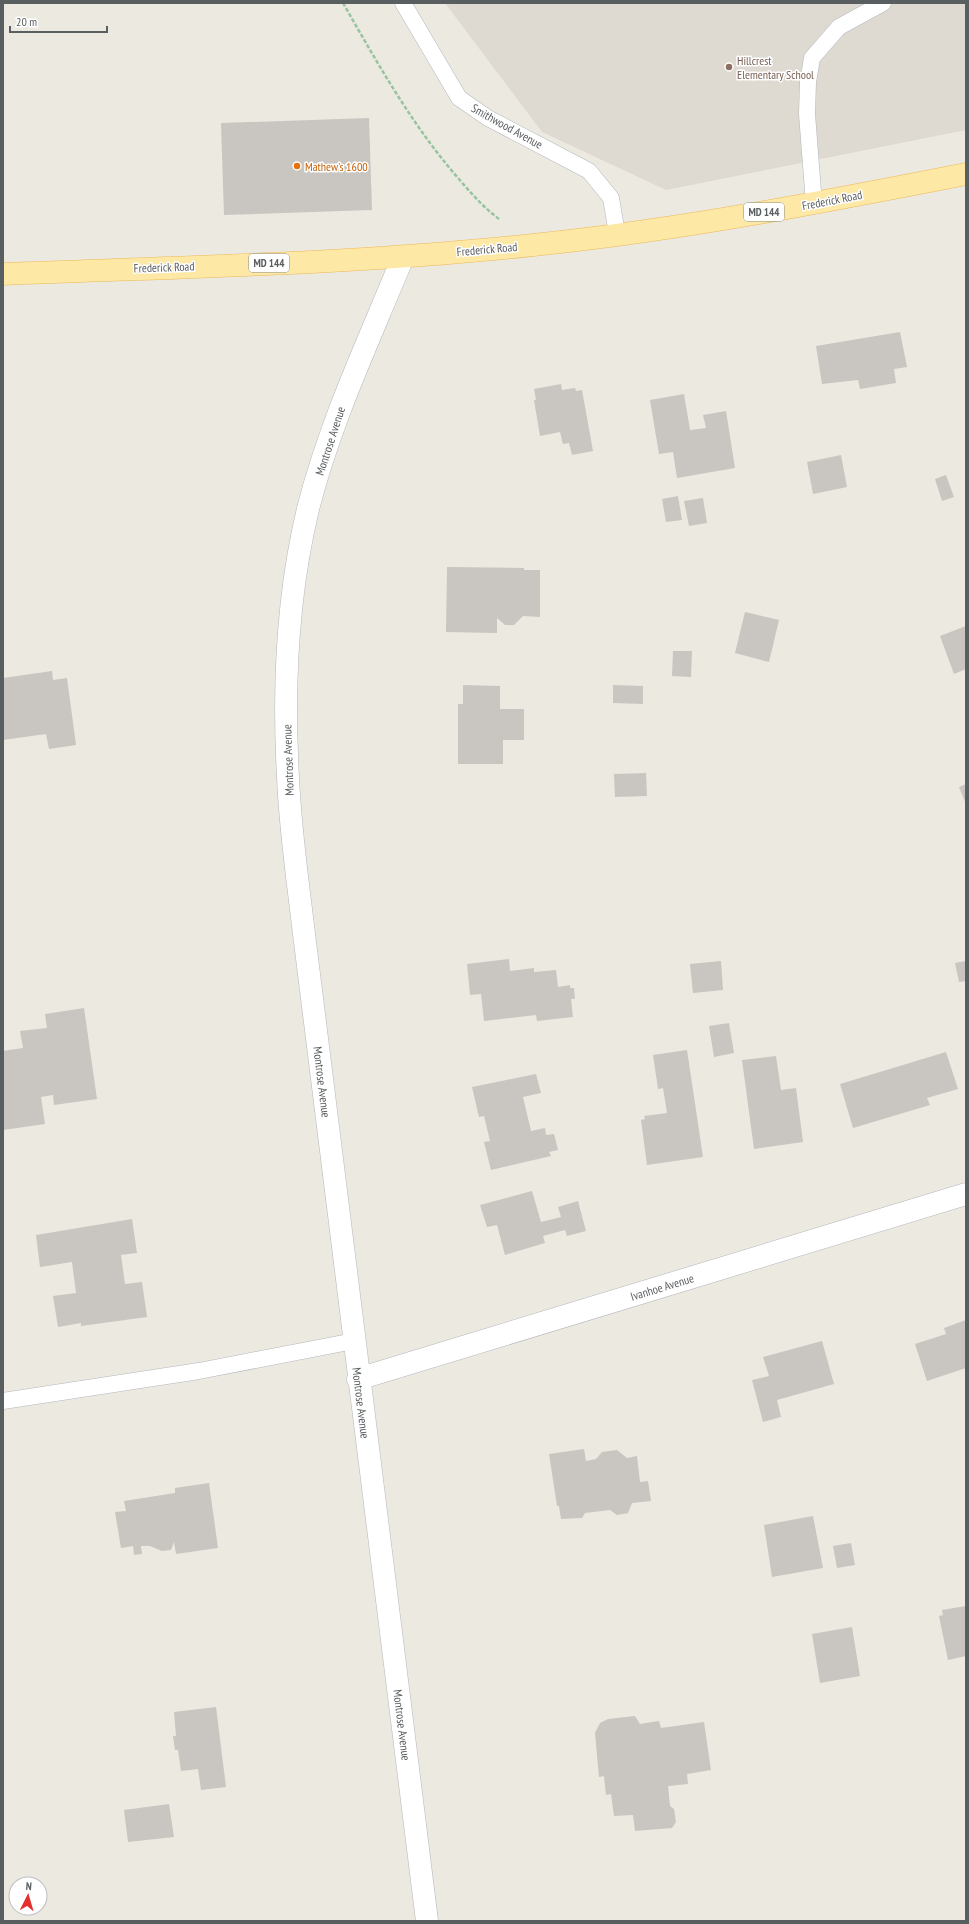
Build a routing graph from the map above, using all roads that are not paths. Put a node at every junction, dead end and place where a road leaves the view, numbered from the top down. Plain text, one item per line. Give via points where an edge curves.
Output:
1 (403, 3) edge
2 (883, 3) edge
3 (966, 174) edge
4 (814, 204) junction
5 (617, 234) junction
6 (403, 257) junction
7 (3, 274) edge
8 (966, 1194) edge
9 (354, 1341) junction
10 (358, 1380) junction
11 (3, 1401) edge
12 (427, 1921) edge

1 - 5 lane, Smithwood Avenue via 458,98 488,118 589,171 611,198
2 - 4 lane via 839,27 812,58 807,114
3 - 4 main road, Frederick Road / MD 144
4 - 5 main road, Frederick Road / MD 144
5 - 6 main road, Frederick Road / MD 144 via 534,245
6 - 7 main road, Frederick Road / MD 144
6 - 9 street, Montrose Avenue via 338,414 308,509 292,594 286,684 288,778 300,895
8 - 10 street, Ivanhoe Avenue
9 - 10 street, Montrose Avenue
9 - 11 lane via 199,1371
10 - 12 street, Montrose Avenue

